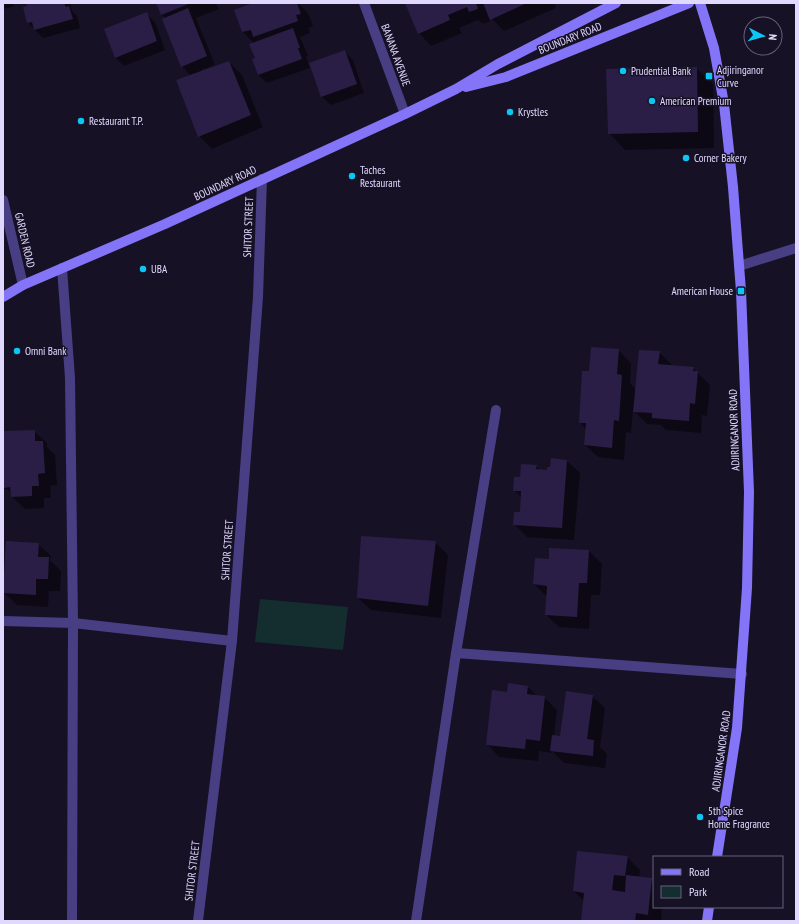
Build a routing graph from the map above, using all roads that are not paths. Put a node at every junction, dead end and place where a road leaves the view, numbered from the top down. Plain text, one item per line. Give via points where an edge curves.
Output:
1 (364, 3) edge
2 (616, 3) edge
3 (689, 3) edge
4 (700, 3) edge
5 (456, 89) junction
6 (405, 114) junction
7 (262, 179) junction
8 (3, 200) edge
9 (796, 248) edge
10 (739, 266) junction
11 (62, 268) junction
12 (23, 285) junction
13 (3, 297) edge
14 (496, 410) dead end
15 (3, 621) edge
16 (73, 623) junction
17 (232, 641) junction
18 (456, 653) junction
19 (742, 674) junction
20 (717, 856) edge
21 (710, 908) edge
22 (72, 921) edge
23 (198, 921) edge
24 (416, 921) edge
25 (707, 921) edge

1 - 6 street, BANANA AVENUE
2 - 5 main road, BOUNDARY ROAD via 498,64
3 - 5 main road, BOUNDARY ROAD via 506,77
4 - 10 main road, ADJIRINGANOR ROAD via 714,48 724,104
5 - 6 main road, BOUNDARY ROAD
6 - 7 main road, BOUNDARY ROAD
7 - 11 main road, BOUNDARY ROAD
7 - 17 street, SHITOR STREET via 258,297
8 - 12 street, GARDEN ROAD
9 - 10 street
10 - 19 main road, ADJIRINGANOR ROAD via 749,492
11 - 12 main road, BOUNDARY ROAD
11 - 16 street via 70,378
12 - 13 main road, BOUNDARY ROAD
14 - 18 street
15 - 16 street
16 - 17 street
16 - 22 street
17 - 23 street, SHITOR STREET
18 - 19 street
18 - 24 street
19 - 20 main road, ADJIRINGANOR ROAD via 737,728
21 - 25 main road

